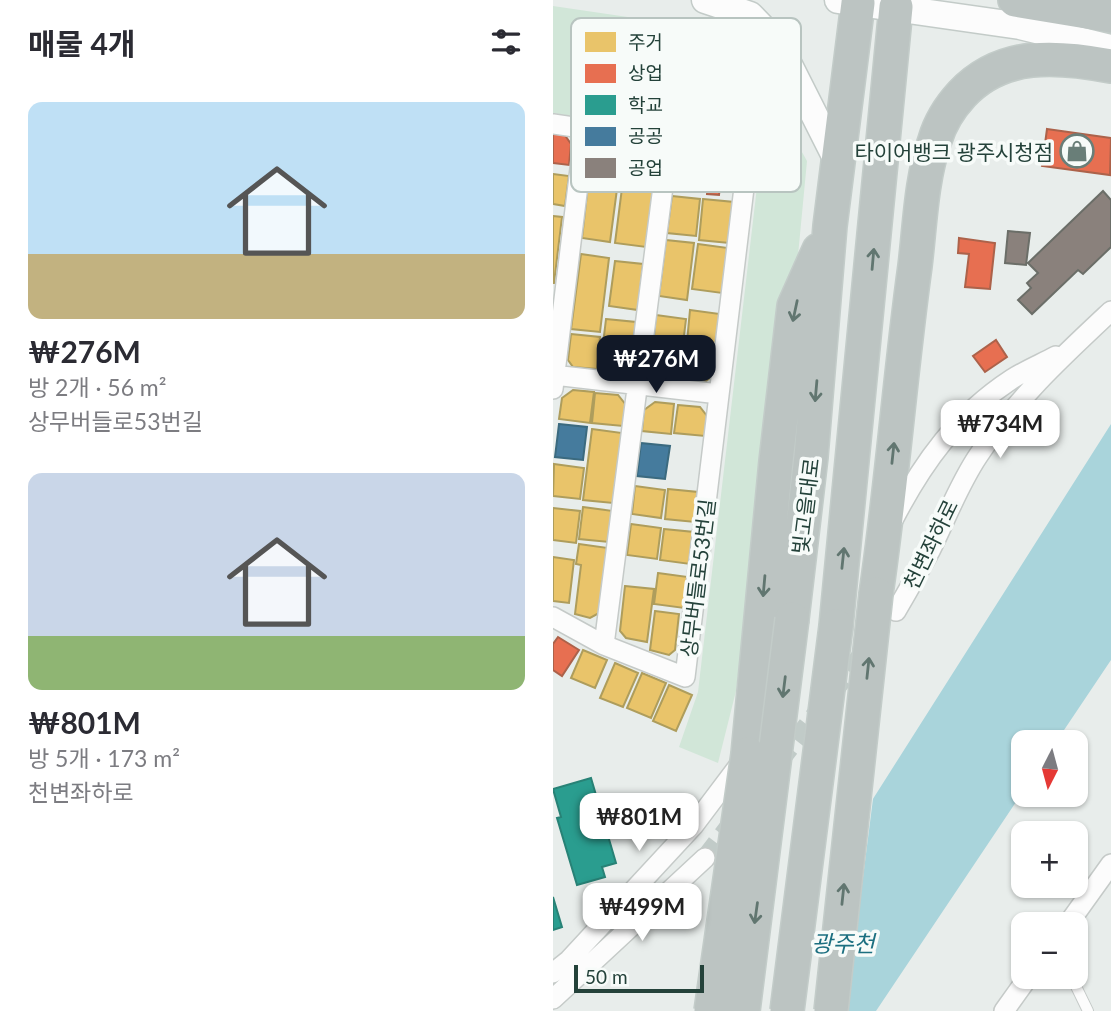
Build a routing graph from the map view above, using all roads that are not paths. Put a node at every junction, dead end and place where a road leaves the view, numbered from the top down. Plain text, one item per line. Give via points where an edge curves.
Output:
1 (705, 0) edge
2 (1004, 0) edge
3 (851, 1) edge
4 (897, 4) edge
5 (1018, 13) edge
6 (1111, 16) edge
7 (753, 18) edge
8 (1111, 50) edge
9 (1095, 59) edge
10 (1111, 66) edge
11 (801, 88) edge
12 (553, 124) edge
13 (571, 126) edge
14 (839, 163) junction
15 (577, 192) edge
16 (662, 192) edge
17 (743, 192) edge
18 (830, 226) junction
19 (1111, 311) edge
20 (1071, 348) junction
21 (554, 380) edge
22 (637, 385) junction
23 (719, 394) junction
24 (858, 417) junction
25 (885, 536) junction
26 (886, 602) junction
27 (553, 617) edge
28 (604, 645) junction
29 (748, 754) junction
30 (705, 858) tunnel mouth
31 (1111, 864) edge
32 (1077, 912) edge
33 (553, 973) edge
34 (1020, 989) edge
35 (1077, 989) edge
36 (553, 999) edge
37 (711, 1011) edge
38 (743, 1011) edge
39 (787, 1011) edge
40 (831, 1011) edge
41 (1004, 1011) edge
42 (1088, 1011) edge

1 - 7 street
2 - 5 street
3 - 4 street
3 - 14 highway, 빛고을대로
4 - 5 street
24 -> 4 highway, 빛고을대로
5 - 6 highway
5 - 8 street
8 - 24 highway via 1025,47 981,63 941,100 914,160 883,334
9 - 10 highway
25 -> 9 highway via 908,318 935,139 962,94 986,74 1011,63 1042,58
11 - 14 street
12 - 13 street, 상무버들로53번길
14 - 18 highway, 빛고을대로
15 - 21 street
16 - 22 street
17 - 23 street, 상무버들로53번길
18 -> 29 highway via 795,306
18 -> 38 highway, 빛고을대로, bridge via 811,457
19 - 20 street, 천변좌하로
20 - 25 street, 천변좌하로 via 1014,377 945,436 914,479
20 - 26 street, 천변좌하로 via 978,456 952,499 931,549
21 - 22 street
22 - 23 street
22 - 28 street
23 - 28 street, 상무버들로53번길 via 685,677
39 -> 24 highway, 빛고을대로, bridge
25 - 26 highway
40 -> 26 highway, bridge
27 - 28 street, 상무버들로53번길
29 - 33 street via 694,825
29 - 37 highway, bridge
30 - 36 street
31 - 32 street
34 - 41 street
35 - 42 lane

